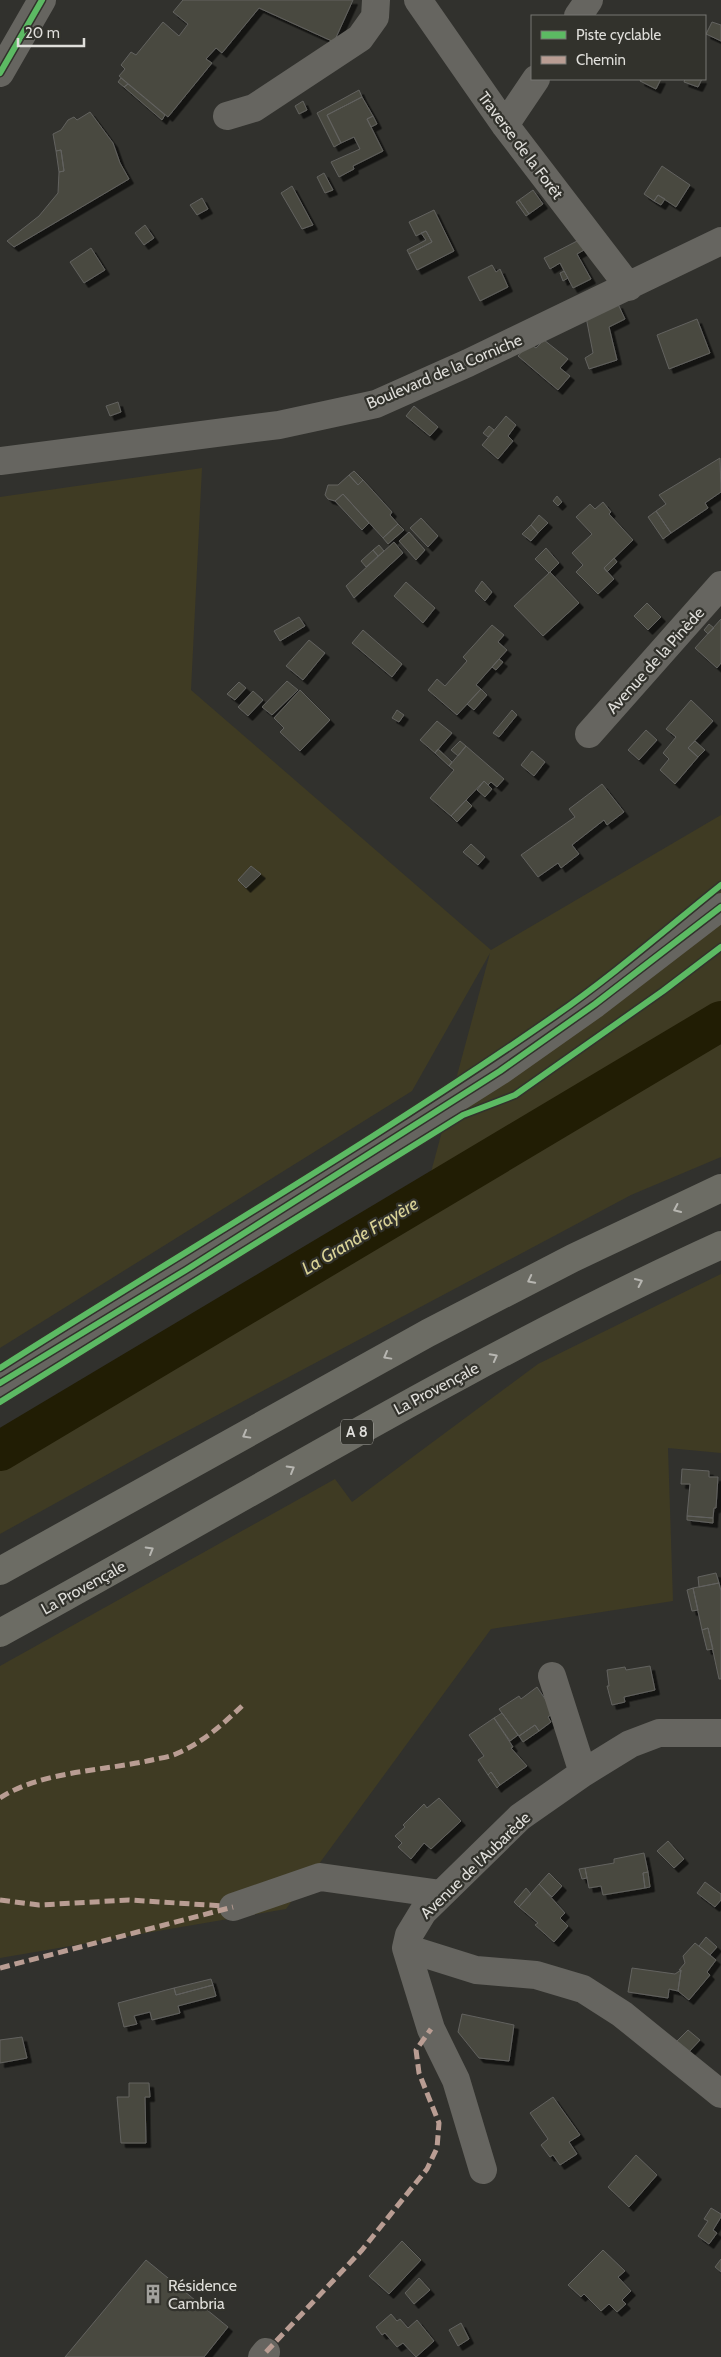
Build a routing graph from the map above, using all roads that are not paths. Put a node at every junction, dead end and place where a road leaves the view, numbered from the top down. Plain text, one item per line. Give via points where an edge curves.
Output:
1 (42, 0) edge
2 (376, 0) edge
3 (418, 0) edge
4 (589, 0) edge
5 (579, 15) edge
6 (0, 73) edge
7 (535, 80) edge
8 (227, 116) dead end
9 (505, 125) junction
10 (721, 241) edge
11 (629, 287) junction
12 (0, 460) edge
13 (721, 585) edge
14 (589, 734) dead end
15 (721, 907) edge
16 (721, 1188) edge
17 (721, 1245) edge
18 (0, 1383) edge
19 (0, 1571) edge
20 (0, 1633) edge
21 (552, 1676) dead end
22 (721, 1733) edge
23 (583, 1772) junction
24 (441, 1894) junction
25 (233, 1907) dead end
26 (406, 1948) junction
27 (721, 2094) edge
28 (483, 2170) dead end

1 - 6 street
2 - 8 street via 375,16 360,38 254,108
3 - 9 street, Traverse de la Forêt
4 - 5 street
7 - 9 street
9 - 11 street, Traverse de la Forêt
10 - 11 street, Boulevard de la Corniche
11 - 12 street, Boulevard de la Corniche via 376,404 279,425
13 - 14 street, Avenue de la Pinède
15 - 18 street via 595,1004 500,1071 186,1270
16 -> 19 highway via 428,1333
20 -> 17 highway, La Provençale / A 8 via 390,1412 632,1285
21 - 23 street
22 - 23 street, Avenue de l'Aubarède via 659,1733 630,1744
23 - 24 street, Avenue de l'Aubarède via 520,1817
24 - 25 street via 320,1877
24 - 26 street, Avenue de l'Aubarède via 423,1912 409,1935
26 - 27 street via 476,1970 536,1974 583,1989 622,2014
26 - 28 street via 431,2029 456,2080

